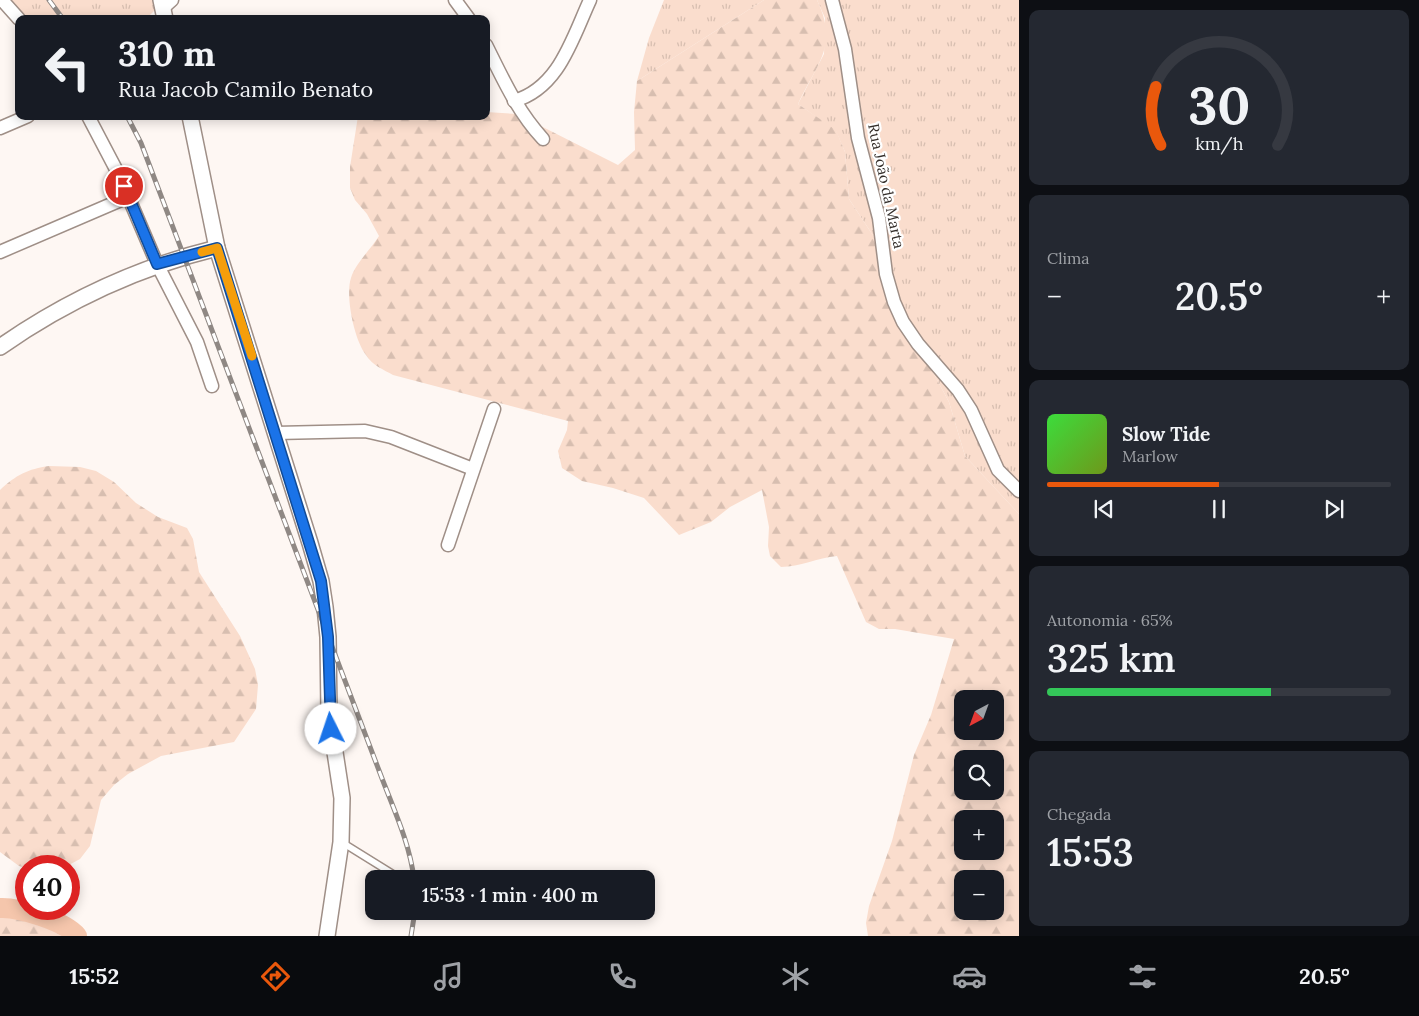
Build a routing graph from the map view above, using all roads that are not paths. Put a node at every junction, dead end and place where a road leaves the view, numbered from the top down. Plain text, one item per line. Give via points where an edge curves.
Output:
1 (2, 0) edge
2 (590, 0) edge
3 (832, 0) edge
4 (457, 1) edge
5 (15, 15) edge
6 (466, 15) edge
7 (490, 53) edge
8 (514, 101) junction
9 (19, 120) edge
10 (90, 120) edge
11 (191, 120) edge
12 (0, 128) edge
13 (543, 139) dead end
14 (128, 197) junction
15 (217, 248) junction
16 (0, 252) edge
17 (157, 264) junction
18 (0, 347) edge
19 (212, 386) dead end
20 (494, 408) dead end
21 (276, 433) junction
22 (473, 469) junction
23 (1019, 491) edge
24 (448, 545) dead end
25 (342, 842) junction
26 (387, 870) edge
27 (327, 936) edge

1 - 5 street
2 - 8 street via 560,66 528,97
3 - 23 street, Rua João da Marta via 845,49 858,138 879,218 886,274 894,302 918,344 971,410 998,470
4 - 6 street
7 - 8 street
8 - 13 street via 526,121
9 - 12 street
10 - 14 street
11 - 15 street
14 - 16 street
14 - 17 street
15 - 17 street
15 - 21 street
17 - 18 street via 49,315
17 - 19 street via 197,342
20 - 22 street
21 - 22 street via 365,431 390,437
21 - 25 street via 319,574 325,607 329,713 342,798
22 - 24 street
25 - 26 lane
25 - 27 street

